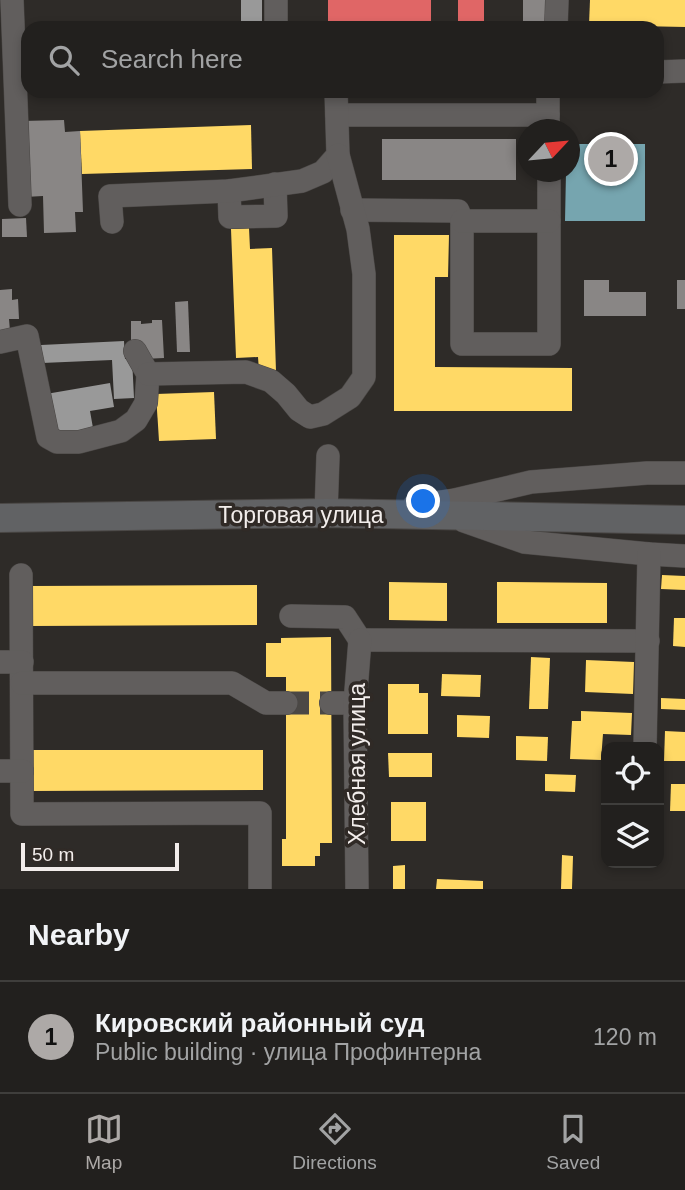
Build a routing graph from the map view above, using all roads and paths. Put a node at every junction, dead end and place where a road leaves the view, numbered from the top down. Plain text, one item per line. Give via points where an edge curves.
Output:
1 (12, 0) edge
2 (276, 0) edge
3 (557, 0) edge
4 (276, 21) edge
5 (556, 21) edge
6 (685, 71) edge
7 (664, 72) edge
8 (14, 74) edge
9 (336, 98) edge
10 (548, 98) edge
11 (337, 114) junction
12 (548, 119) edge
13 (517, 121) edge
14 (338, 155) junction
15 (548, 182) edge
16 (275, 184) junction
17 (229, 191) junction
18 (20, 205) dead end
19 (352, 211) junction
20 (462, 221) junction
21 (549, 221) junction
22 (111, 222) dead end
23 (0, 342) edge
24 (135, 351) dead end
25 (148, 374) junction
26 (328, 456) dead end
27 (685, 473) edge
28 (339, 514) junction
29 (451, 516) junction
30 (0, 518) edge
31 (685, 520) edge
32 (649, 554) junction
33 (685, 555) edge
34 (21, 575) dead end
35 (291, 616) dead end
36 (360, 640) junction
37 (648, 642) junction
38 (14, 669) edge
39 (286, 703) tunnel mouth
40 (331, 703) tunnel mouth
41 (355, 703) junction
42 (645, 742) edge
43 (11, 771) edge
44 (260, 889) edge
45 (349, 889) edge
46 (357, 889) edge

1 - 8 street
2 - 4 street
3 - 5 street
6 - 7 street
8 - 18 street
9 - 11 street
10 - 12 street
11 - 13 street
11 - 14 street
14 - 16 street via 323,172 302,181
14 - 19 street
15 - 21 street
16 - 17 street
16 - 17 street via 276,216 230,218
17 - 22 street via 110,196
19 - 20 street via 458,211
19 - 25 street via 364,274 364,377 350,397 310,417 271,382 246,372
20 - 21 street
20 - 21 street via 462,344 549,344
23 - 25 street via 27,336 48,437 57,442 79,442 121,431 136,420 146,403
24 - 25 street
26 - 28 street
27 - 28 street via 531,482 455,500
28 - 29 main road, Торговая улица
28 - 30 main road, Торговая улица
29 - 31 main road, Торговая улица
29 - 32 street via 524,542
32 - 33 street
32 - 37 street
34 - 38 street
35 - 36 street via 345,617
36 - 37 street
36 - 41 street, Хлебная улица
37 - 42 street
38 - 39 street via 232,683 266,703
38 - 43 street
40 - 41 street
41 - 46 street, Хлебная улица
43 - 44 street via 22,814 260,813
45 - 46 street

